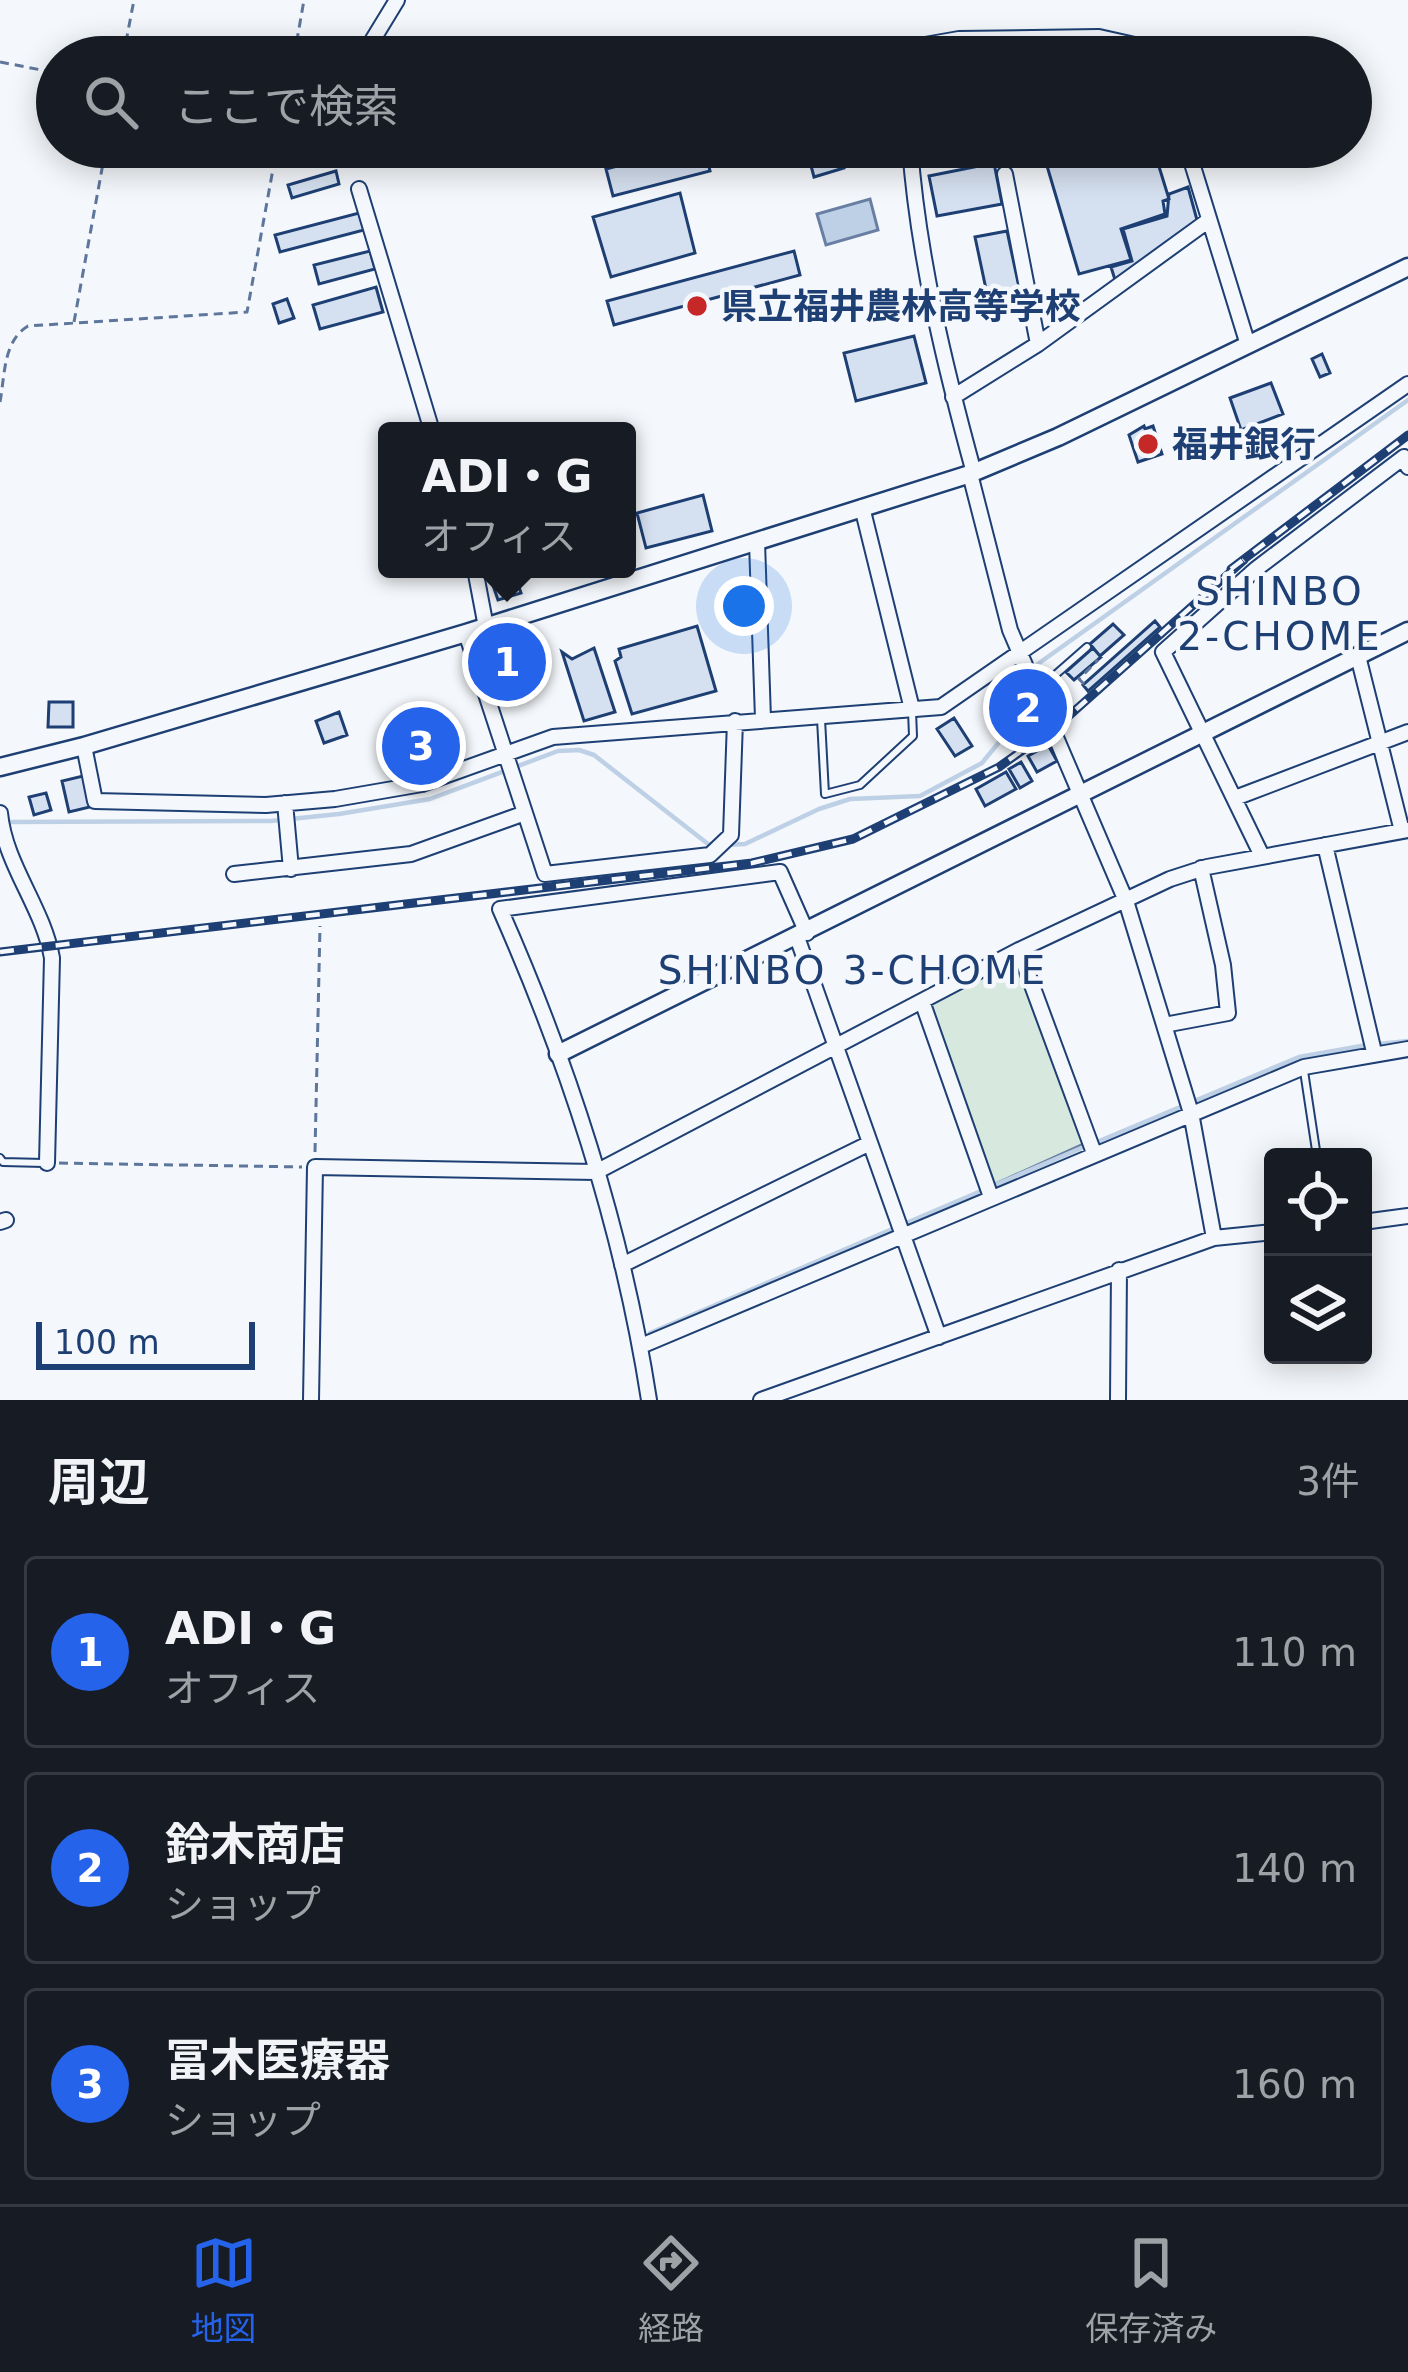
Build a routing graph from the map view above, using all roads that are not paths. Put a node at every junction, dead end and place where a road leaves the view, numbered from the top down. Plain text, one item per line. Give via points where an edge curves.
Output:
1 (397, 0) edge
2 (375, 36) edge
3 (913, 168) edge
4 (1193, 168) edge
5 (1005, 175) dead end
6 (359, 189) dead end
7 (1209, 220) junction
8 (1408, 268) edge
9 (1038, 344) junction
10 (1248, 344) junction
11 (1408, 384) edge
12 (953, 397) junction
13 (429, 422) edge
14 (1408, 467) edge
15 (972, 474) junction
16 (862, 507) junction
17 (757, 542) junction
18 (477, 578) edge
19 (486, 627) junction
20 (1408, 631) edge
21 (466, 633) junction
22 (1087, 647) dead end
23 (1020, 652) junction
24 (1358, 656) junction
25 (1038, 689) junction
26 (912, 709) junction
27 (820, 715) junction
28 (763, 719) junction
29 (735, 721) junction
30 (1408, 732) edge
31 (1204, 734) junction
32 (1379, 742) junction
33 (84, 746) junction
34 (506, 754) junction
35 (0, 767) edge
36 (1082, 796) junction
37 (1234, 798) junction
38 (284, 803) junction
39 (0, 813) edge
40 (525, 813) junction
41 (1405, 830) edge
42 (1324, 845) junction
43 (1262, 856) junction
44 (1202, 868) junction
45 (291, 869) junction
46 (235, 874) dead end
47 (1126, 901) junction
48 (802, 935) junction
49 (1019, 950) junction
50 (922, 1000) junction
51 (1164, 1025) junction
52 (836, 1045) junction
53 (1408, 1049) edge
54 (1374, 1052) junction
55 (559, 1054) junction
56 (1304, 1067) junction
57 (1191, 1113) junction
58 (870, 1143) junction
59 (1316, 1148) edge
60 (1094, 1153) junction
61 (0, 1159) edge
62 (47, 1163) joint
63 (596, 1172) junction
64 (991, 1197) junction
65 (1408, 1216) edge
66 (1372, 1221) edge
67 (1264, 1233) edge
68 (902, 1235) junction
69 (1214, 1238) junction
70 (622, 1265) junction
71 (1119, 1270) junction
72 (939, 1337) junction
73 (641, 1346) junction
74 (310, 1400) edge
75 (649, 1400) edge
76 (761, 1400) edge
77 (1118, 1400) edge

1 - 2 street
3 - 12 street
4 - 7 street
5 - 9 street
6 - 13 street
7 - 9 street
7 - 10 street
8 - 10 street
9 - 12 street
10 - 15 street
11 - 23 street
12 - 15 street
14 - 31 street via 1404,457 1256,569 1163,652
15 - 16 street
15 - 23 street
16 - 17 street
16 - 26 street
17 - 19 street
17 - 28 street
18 - 19 street
19 - 21 street
20 - 24 street
21 - 33 street
21 - 34 street
22 - 25 lane
23 - 25 street
23 - 26 street via 941,707
24 - 31 street
24 - 32 street
25 - 36 street
26 - 27 street
26 - 27 lane via 913,736 860,785 825,794
27 - 28 street
28 - 29 street
29 - 34 street via 553,736
29 - 40 street via 731,835 710,855 545,874
30 - 32 street
31 - 36 street
31 - 37 street
32 - 37 street
32 - 41 street
33 - 35 street
33 - 38 street via 95,801
34 - 38 street via 422,784
34 - 40 street
36 - 47 street
36 - 48 street
37 - 43 street
38 - 45 street
39 - 62 street via 52,958
40 - 45 street via 411,854
41 - 42 street
42 - 43 street
42 - 54 street
43 - 44 street
44 - 47 street
44 - 51 street via 1228,1013
45 - 46 street
47 - 49 street
47 - 51 street
48 - 52 street
48 - 55 street
48 - 55 street via 780,872 500,909
49 - 50 street
49 - 60 street
50 - 52 street
50 - 64 street
51 - 57 street
52 - 58 street
52 - 63 street
53 - 54 street
54 - 56 street
55 - 63 street
56 - 57 street
56 - 59 lane
57 - 60 street
57 - 69 street
58 - 68 street
58 - 70 street
60 - 64 street
61 - 62 lane
63 - 70 street
63 - 74 street via 315,1167
64 - 68 street
65 - 66 street
67 - 69 street
68 - 72 street
68 - 73 street
69 - 71 street
70 - 73 street
71 - 72 street
71 - 77 street
72 - 76 street
73 - 75 street

